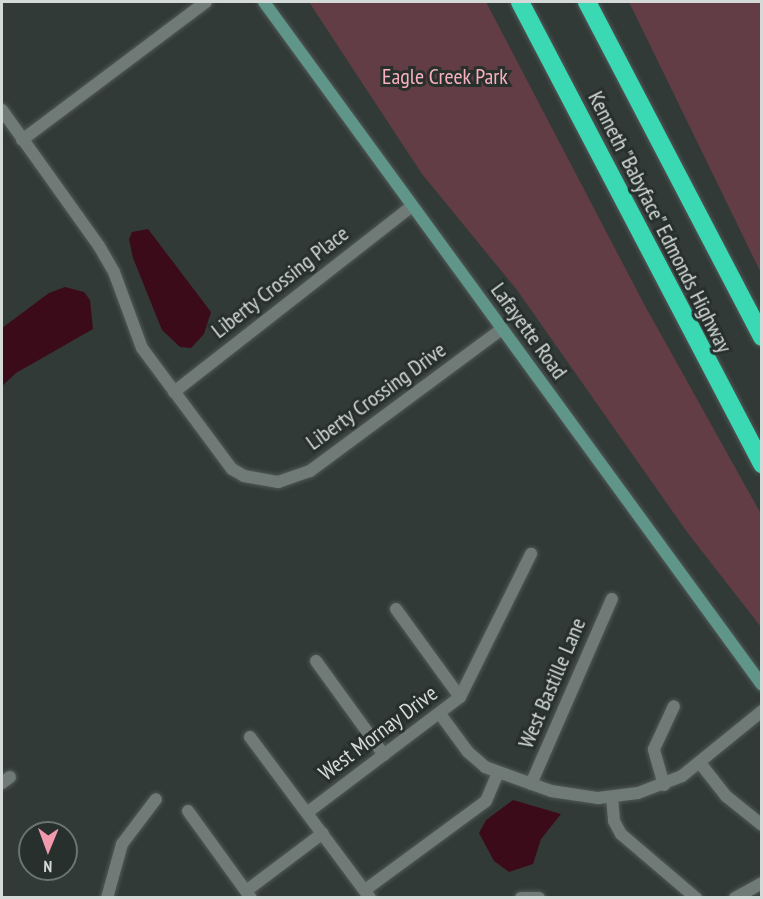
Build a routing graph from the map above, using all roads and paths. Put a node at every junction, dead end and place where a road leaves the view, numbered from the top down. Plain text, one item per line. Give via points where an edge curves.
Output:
1 (206, 2) edge
2 (264, 2) edge
3 (520, 2) edge
4 (587, 2) edge
5 (2, 110) edge
6 (22, 140) junction
7 (412, 206) junction
8 (502, 329) junction
9 (762, 337) edge
10 (174, 392) junction
11 (762, 464) edge
12 (531, 554) dead end
13 (612, 599) dead end
14 (396, 609) dead end
15 (316, 661) dead end
16 (762, 685) edge
17 (460, 697) junction
18 (674, 706) dead end
19 (762, 711) edge
20 (440, 714) junction
21 (250, 737) dead end
22 (384, 755) junction
23 (700, 763) junction
24 (498, 773) junction
25 (531, 783) junction
26 (664, 784) junction
27 (612, 797) junction
28 (156, 799) dead end
29 (188, 811) dead end
30 (308, 812) junction
31 (762, 825) edge
32 (323, 832) junction
33 (762, 883) edge
34 (249, 894) edge
35 (368, 894) edge
36 (107, 897) edge
37 (521, 897) edge
38 (539, 897) edge
39 (696, 897) edge
40 (735, 897) edge

1 - 6 street
2 - 7 main road, Lafayette Road
3 - 11 highway, Kenneth "Babyface" Edmonds Highway
4 - 9 highway, Kenneth "Babyface" Edmonds Highway
5 - 6 street, Liberty Crossing Drive
6 - 10 street, Liberty Crossing Drive via 99,246 114,272 142,348
7 - 8 main road, Lafayette Road
7 - 10 street, Liberty Crossing Place
8 - 10 street, Liberty Crossing Drive via 333,457 278,482 261,481 232,469
8 - 16 main road, Lafayette Road
12 - 17 street, West Mornay Drive
13 - 25 street, West Bastille Lane
14 - 17 street
15 - 22 street
17 - 20 street, West Mornay Drive
18 - 26 street via 654,751
19 - 23 street
20 - 22 street, West Mornay Drive
20 - 24 street via 476,761
21 - 30 street
22 - 30 street, West Mornay Drive
23 - 26 street
23 - 31 street via 726,796
24 - 25 street
24 - 35 street via 486,801
25 - 27 street via 561,794
26 - 27 street
27 - 39 street via 614,821 621,834
28 - 36 street via 122,844
29 - 34 street
30 - 32 street
32 - 34 street
32 - 35 street
33 - 40 street
37 - 38 street

